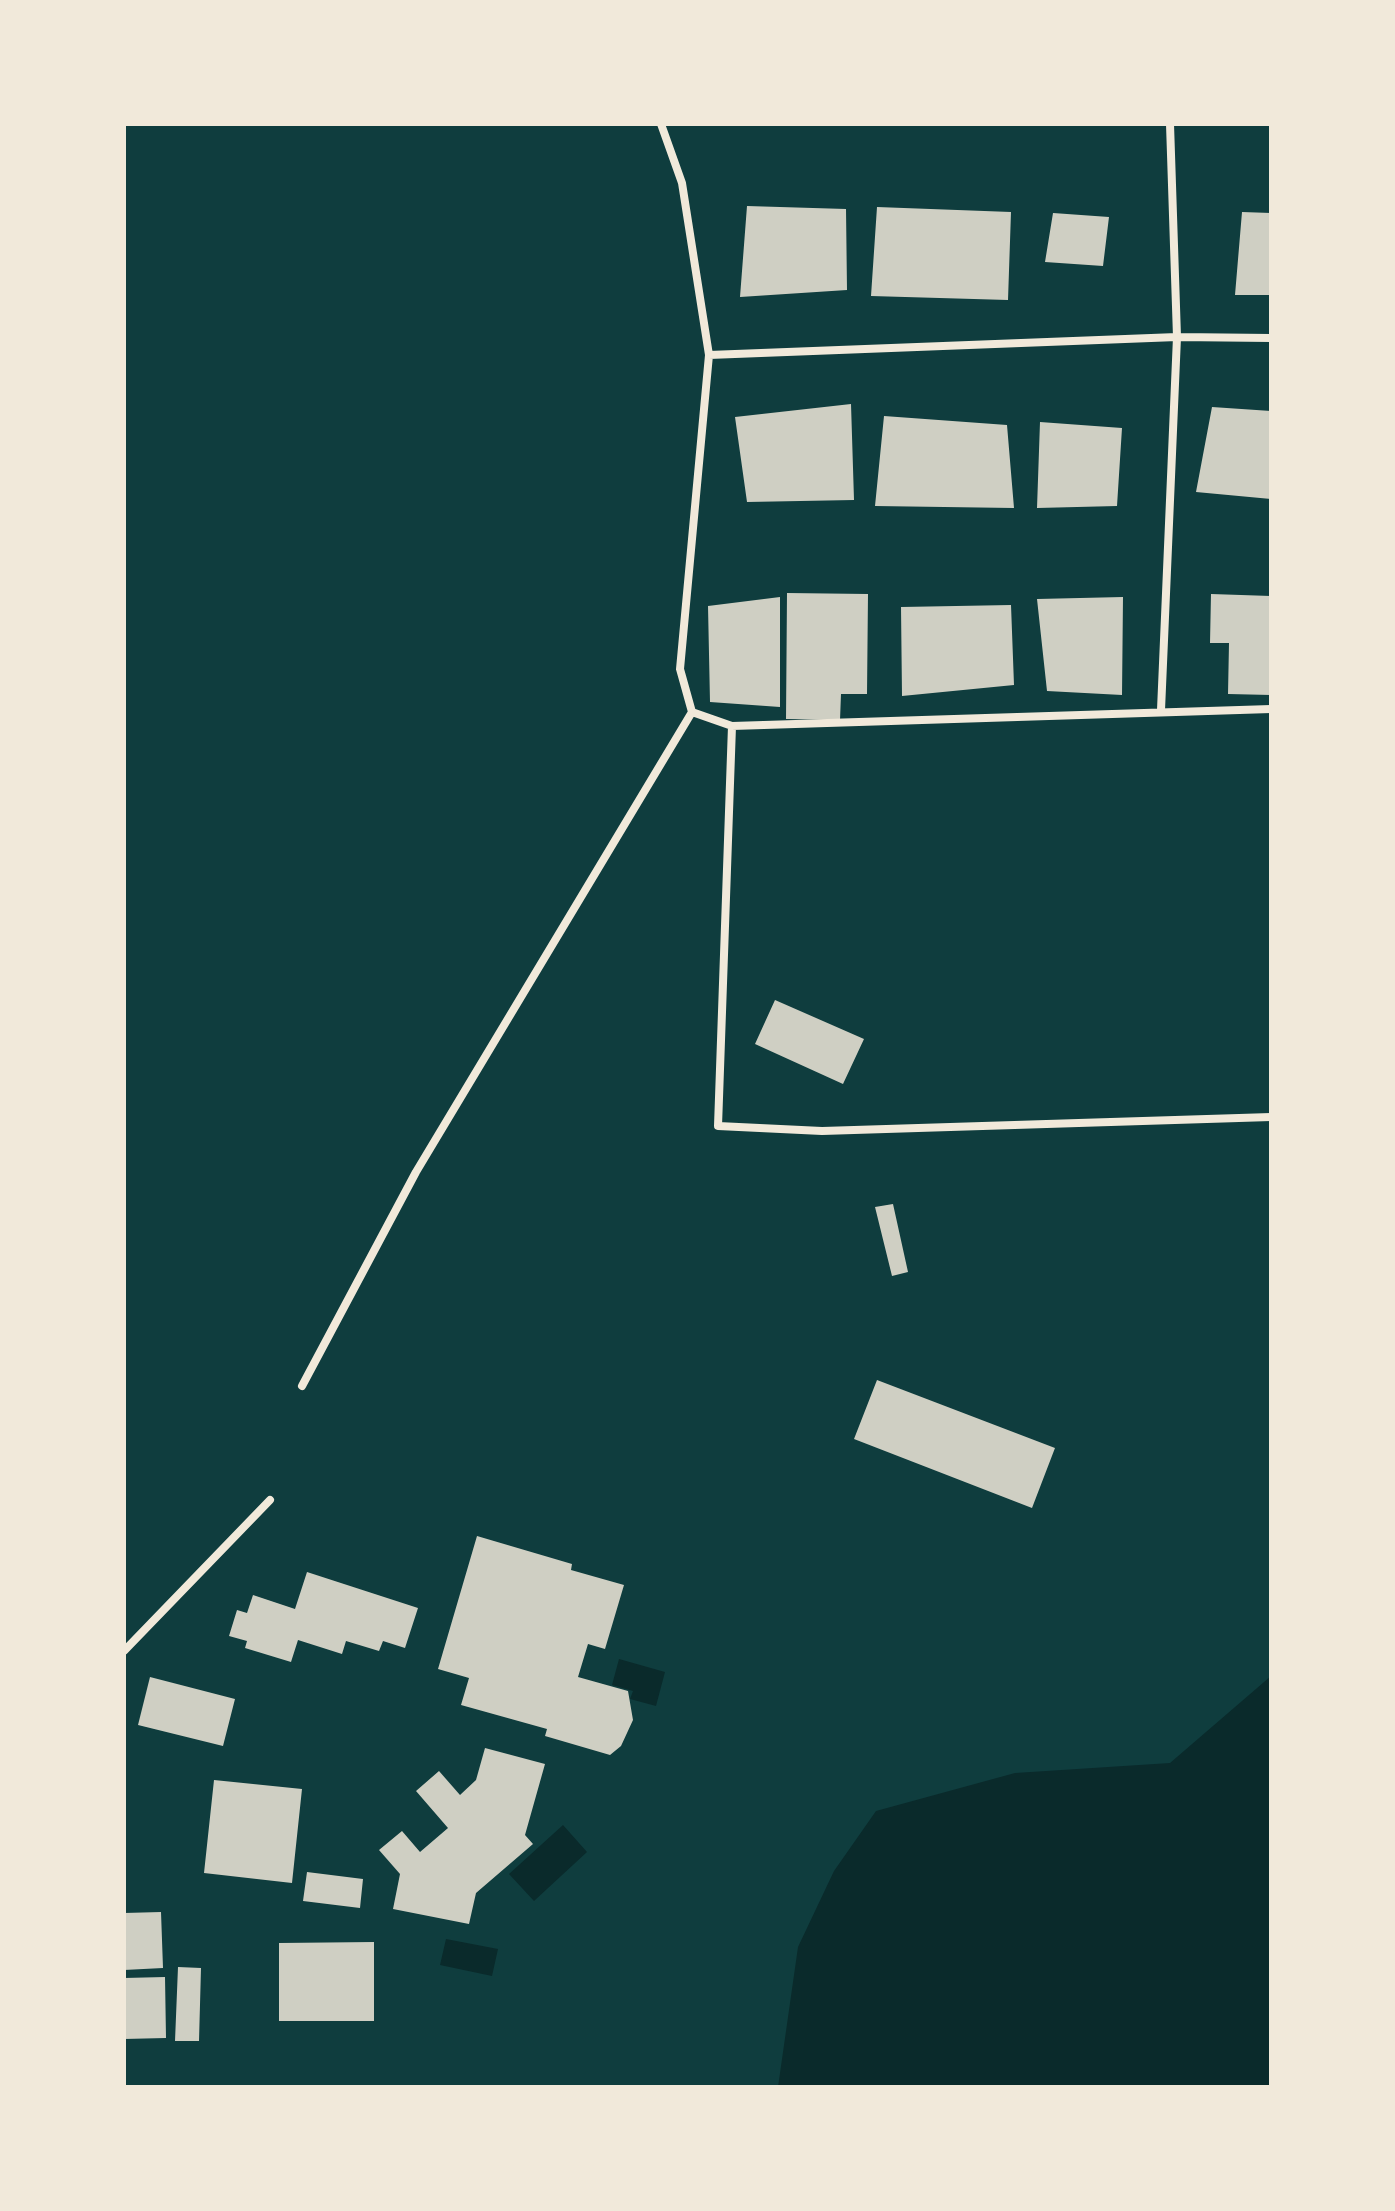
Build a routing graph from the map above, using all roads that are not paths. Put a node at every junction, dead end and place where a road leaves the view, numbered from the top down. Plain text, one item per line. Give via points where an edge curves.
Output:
1 (661, 124) edge
2 (1170, 124) edge
3 (1177, 337) junction
4 (1271, 338) edge
5 (709, 355) junction
6 (1271, 709) edge
7 (1161, 710) junction
8 (692, 712) junction
9 (732, 726) junction
10 (1271, 1117) edge
11 (302, 1386) dead end
12 (270, 1500) dead end
13 (124, 1651) edge

1 - 5 street via 682,183
2 - 3 street
3 - 4 street
3 - 5 street
3 - 7 street
5 - 8 street via 680,669
6 - 7 street
7 - 9 street
8 - 9 street
8 - 11 street via 416,1172
9 - 10 street via 718,1126 822,1131
12 - 13 street

